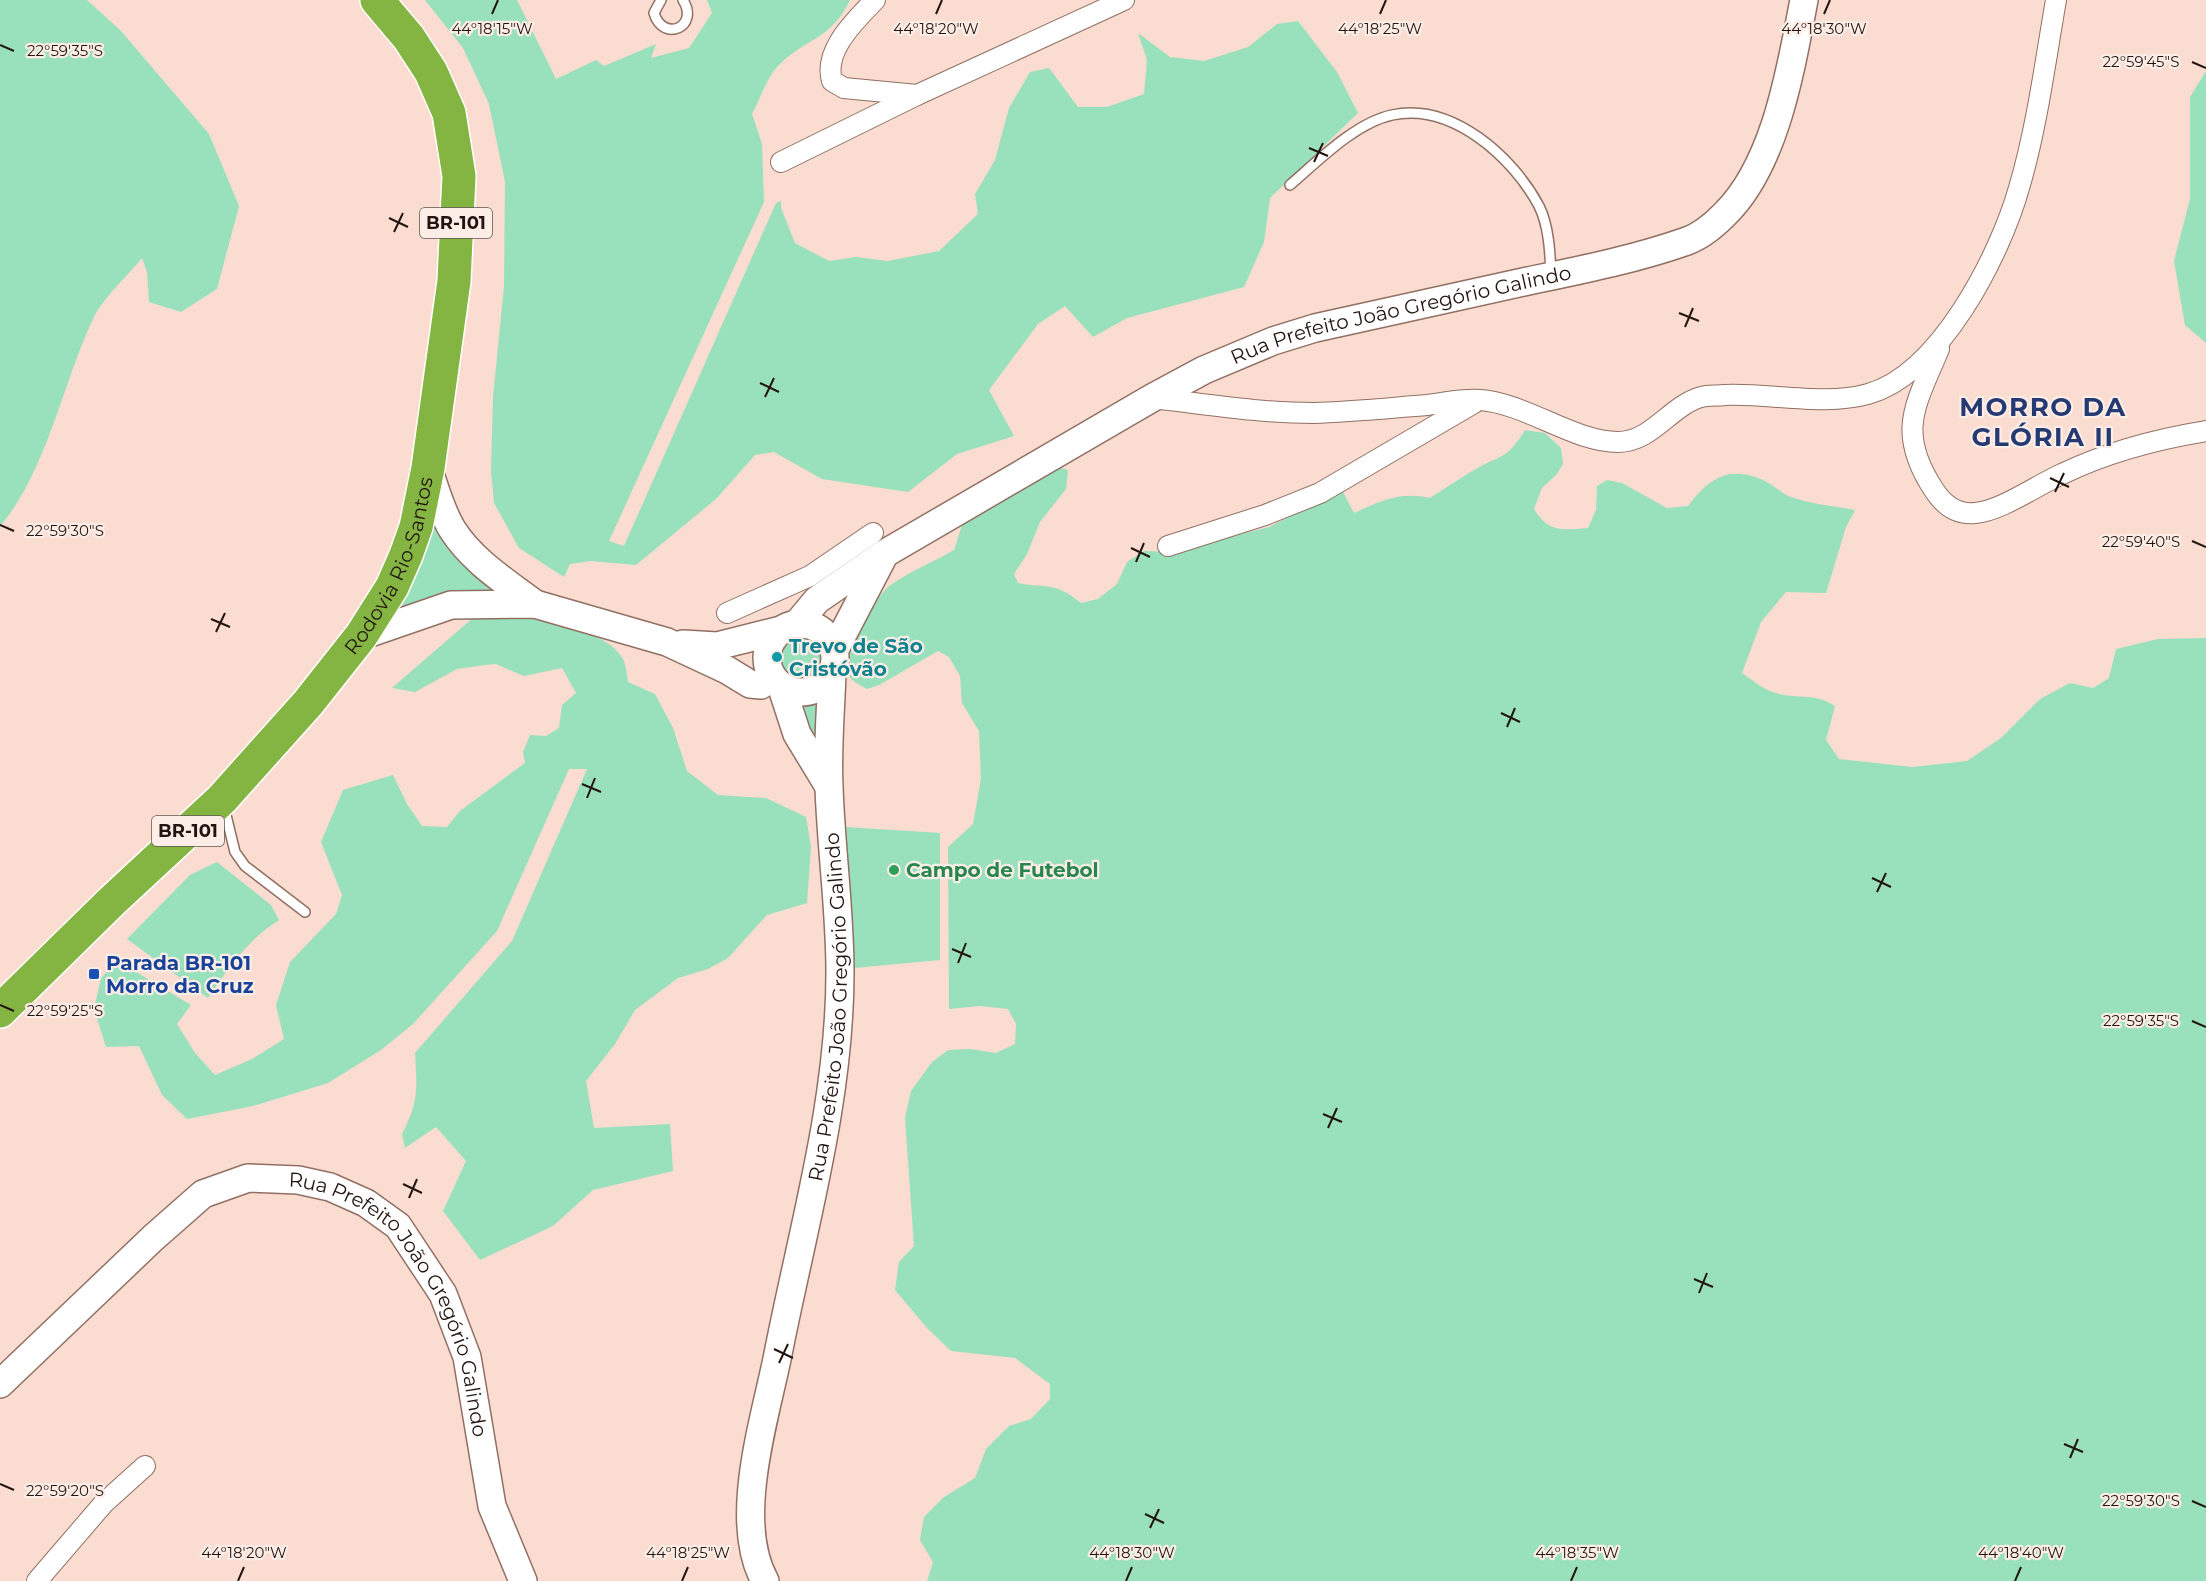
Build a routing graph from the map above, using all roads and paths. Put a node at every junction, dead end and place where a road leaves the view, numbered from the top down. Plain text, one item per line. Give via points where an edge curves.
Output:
1 (377, 0) edge
2 (661, 0) edge
3 (683, 0) edge
4 (874, 0) edge
5 (1124, 0) edge
6 (1804, 0) edge
7 (2056, 0) edge
8 (918, 95) junction
9 (781, 162) dead end
10 (1290, 185) dead end
11 (1551, 276) junction
12 (1944, 338) junction
13 (1152, 398) junction
14 (1480, 400) junction
15 (2206, 431) edge
16 (428, 468) junction
17 (879, 544) junction
18 (1168, 546) dead end
19 (813, 588) junction
20 (536, 604) junction
21 (727, 613) dead end
22 (789, 627) junction
23 (361, 636) junction
24 (667, 642) junction
25 (833, 661) junction
26 (776, 681) junction
27 (828, 785) junction
28 (222, 799) junction
29 (305, 912) dead end
30 (0, 1011) edge
31 (0, 1384) edge
32 (145, 1466) dead end
33 (37, 1581) edge
34 (523, 1581) edge
35 (765, 1581) edge

1 - 16 highway, Rodovia Rio-Santos / BR-101 via 431,72 449,113 459,176 454,281
2 - 3 lane via 654,13 657,22 674,29 688,18
4 - 8 street via 842,38 831,67 832,81 844,88
5 - 8 street
6 - 11 main road, Rua Prefeito João Gregório Galindo via 1794,54 1765,148 1748,184 1725,214 1689,240
7 - 12 street via 2018,192 1981,276
8 - 9 street
10 - 11 lane via 1353,132 1392,115 1428,115 1468,130 1512,167 1540,207 1550,247
11 - 13 main road, Rua Prefeito João Gregório Galindo via 1315,328 1204,370
12 - 14 street via 1905,377 1868,394 1815,399 1748,394 1700,397 1645,435 1620,442 1596,439 1525,411
12 - 15 street via 1914,414 1911,442 1940,500 1963,513 1987,511 2064,472 2115,452
13 - 14 street via 1313,413
13 - 17 main road, Rua Prefeito João Gregório Galindo
14 - 18 street via 1320,493
16 - 20 main road via 452,528 464,545
16 - 23 highway, Rodovia Rio-Santos / BR-101 via 406,555 392,587
17 - 19 main road, Rua Prefeito João Gregório Galindo
17 - 25 main road
19 - 21 street
19 - 22 main road, Rua Prefeito João Gregório Galindo
20 - 23 main road via 451,604
20 - 24 main road
22 - 24 main road via 717,646
22 - 25 main road via 816,628 824,634
22 - 26 main road via 773,638 767,657
23 - 28 highway, Rodovia Rio-Santos / BR-101 via 308,703
24 - 26 main road via 750,684
25 - 26 main road via 827,680 810,690 800,692
25 - 27 main road, Rua Prefeito João Gregório Galindo
26 - 27 main road via 797,734
27 - 35 main road, Rua Prefeito João Gregório Galindo via 840,972 831,1096 753,1482 751,1530
28 - 29 lane via 228,831 240,859
28 - 30 highway, Rodovia Rio-Santos / BR-101
31 - 34 main road, Rua Prefeito João Gregório Galindo via 203,1194 248,1178 298,1180 330,1187 366,1203 398,1226 443,1294 467,1357 492,1506
32 - 33 street via 104,1503

